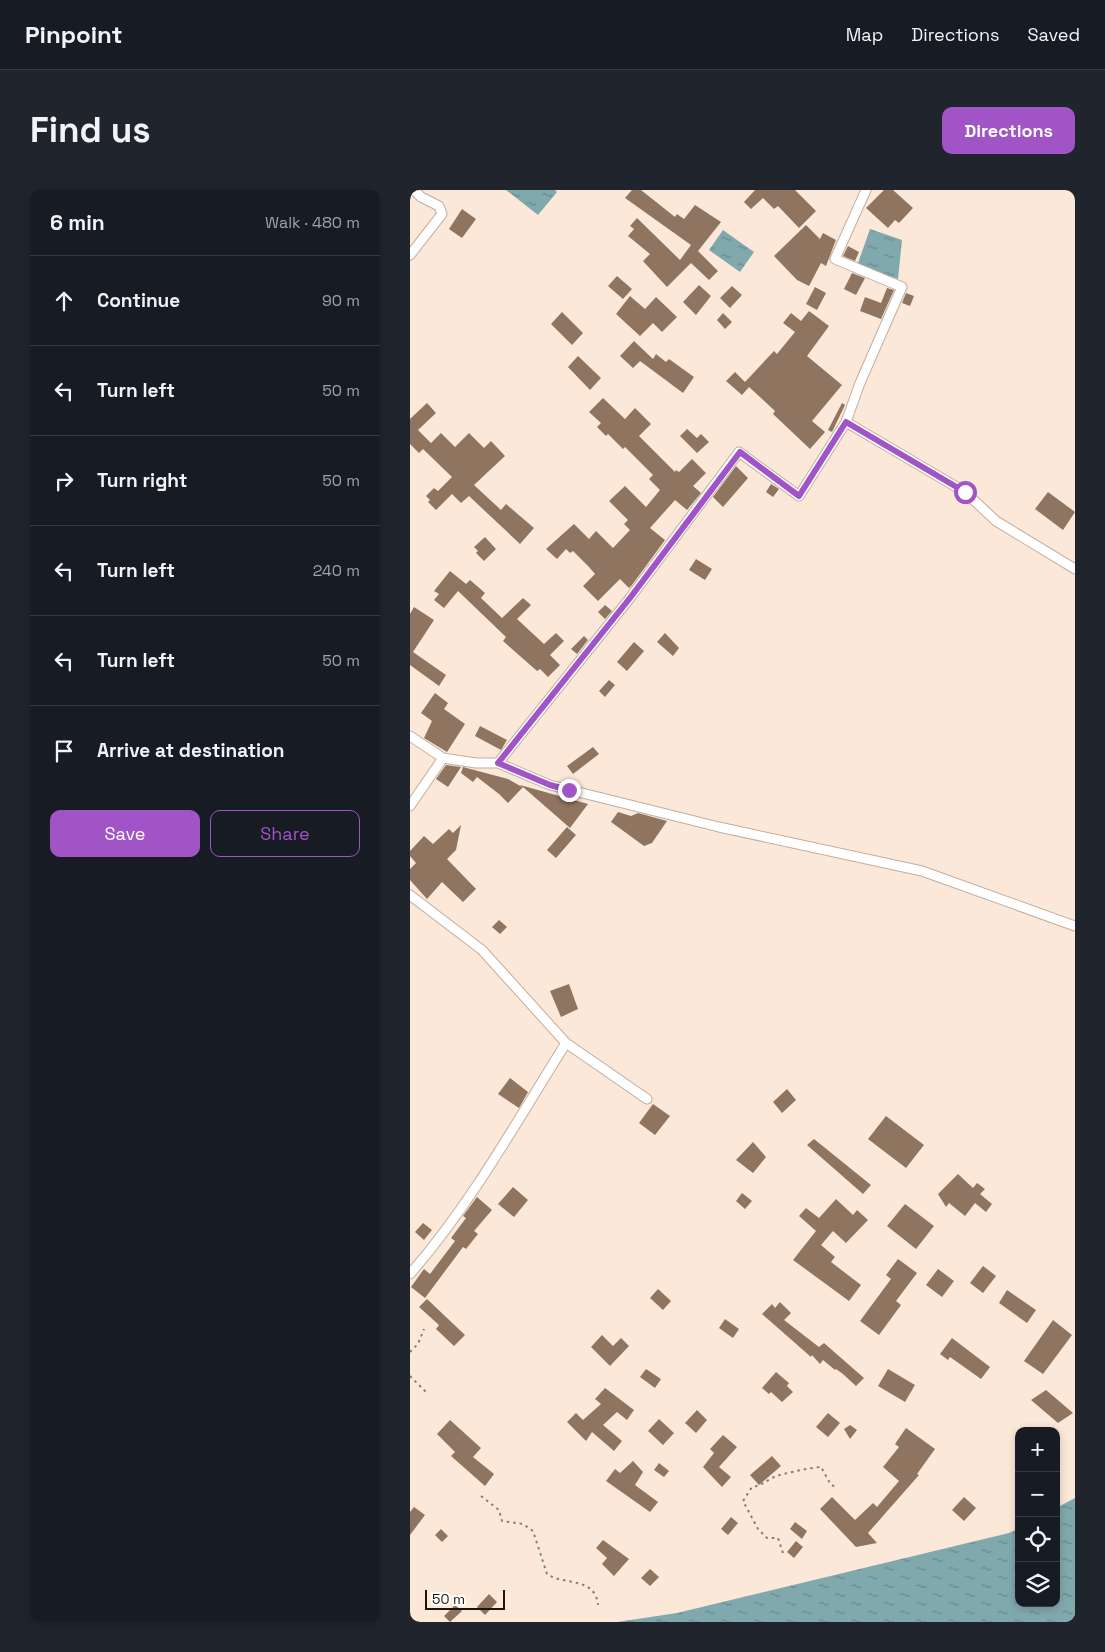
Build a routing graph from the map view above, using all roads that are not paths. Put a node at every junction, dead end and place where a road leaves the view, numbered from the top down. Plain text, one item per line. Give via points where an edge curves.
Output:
1 (414, 190) edge
2 (866, 190) edge
3 (410, 255) edge
4 (846, 422) junction
5 (1075, 569) edge
6 (410, 736) edge
7 (443, 758) junction
8 (498, 763) junction
9 (410, 806) edge
10 (410, 896) edge
11 (1075, 926) edge
12 (566, 1043) junction
13 (647, 1099) dead end
14 (410, 1274) edge

1 - 3 street via 420,197 439,206 442,214
2 - 4 street via 835,259 902,287
4 - 5 street via 965,492 996,521
4 - 8 street via 799,496 740,452 630,598
6 - 7 street
7 - 8 street
7 - 9 street
8 - 11 street via 550,785 719,827 922,871
10 - 12 street via 482,950
12 - 13 street
12 - 14 street via 488,1167

